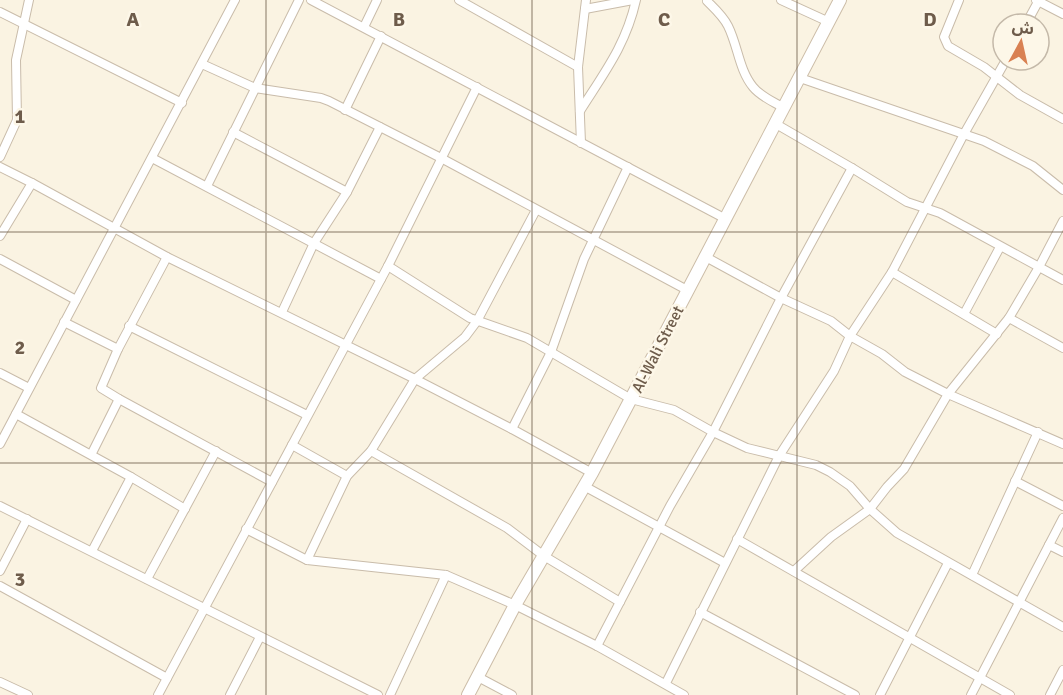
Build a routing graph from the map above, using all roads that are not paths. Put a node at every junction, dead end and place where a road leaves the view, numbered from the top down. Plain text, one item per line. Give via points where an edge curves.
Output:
1 (30, 0) edge
2 (235, 0) edge
3 (299, 0) edge
4 (311, 0) edge
5 (377, 0) edge
6 (459, 0) edge
7 (635, 0) edge
8 (707, 0) edge
9 (781, 0) edge
10 (840, 0) edge
11 (958, 0) edge
12 (1038, 0) edge
13 (476, 4) edge
14 (586, 5) edge
15 (0, 12) edge
16 (1063, 15) edge
17 (829, 22) junction
18 (26, 25) junction
19 (364, 27) junction
20 (381, 36) junction
21 (202, 64) junction
22 (578, 68) junction
23 (999, 72) edge
24 (997, 76) junction
25 (800, 78) junction
26 (477, 87) junction
27 (255, 88) junction
28 (182, 103) junction
29 (784, 108) junction
30 (345, 110) junction
31 (579, 112) junction
32 (1063, 119) edge
33 (776, 124) junction
34 (380, 127) junction
35 (233, 132) junction
36 (964, 134) junction
37 (580, 143) junction
38 (0, 157) edge
39 (152, 158) junction
40 (441, 158) junction
41 (628, 167) junction
42 (0, 168) edge
43 (852, 168) junction
44 (32, 183) junction
45 (207, 186) junction
46 (1063, 190) edge
47 (347, 192) junction
48 (925, 208) junction
49 (536, 210) junction
50 (724, 218) junction
51 (1063, 221) edge
52 (114, 228) junction
53 (0, 236) edge
54 (592, 240) junction
55 (314, 243) junction
56 (1000, 247) junction
57 (704, 255) junction
58 (166, 257) junction
59 (0, 259) edge
60 (388, 266) junction
61 (1040, 267) junction
62 (892, 272) junction
63 (381, 279) junction
64 (1063, 280) edge
65 (687, 290) junction
66 (781, 298) junction
67 (76, 300) junction
68 (282, 312) junction
69 (964, 315) junction
70 (1009, 318) junction
71 (477, 321) junction
72 (64, 322) junction
73 (129, 326) junction
74 (997, 334) junction
75 (850, 336) junction
76 (346, 344) junction
77 (1063, 348) edge
78 (118, 349) junction
79 (551, 352) junction
80 (0, 373) edge
81 (415, 379) junction
82 (29, 388) junction
83 (948, 394) junction
84 (119, 399) junction
85 (631, 399) junction
86 (16, 414) junction
87 (307, 415) junction
88 (512, 429) junction
89 (713, 432) junction
90 (1038, 432) junction
91 (0, 444) edge
92 (1063, 444) edge
93 (292, 445) junction
94 (216, 451) junction
95 (371, 451) junction
96 (92, 453) junction
97 (779, 456) junction
98 (592, 473) junction
99 (347, 476) junction
100 (131, 477) junction
101 (1015, 481) junction
102 (272, 482) junction
103 (584, 486) junction
104 (0, 506) edge
105 (1063, 506) edge
106 (185, 509) junction
107 (870, 509) junction
108 (1063, 518) edge
109 (27, 519) junction
110 (659, 527) junction
111 (246, 529) junction
112 (737, 539) junction
113 (1049, 545) junction
114 (92, 551) junction
115 (1063, 552) edge
116 (544, 556) junction
117 (307, 560) junction
118 (725, 563) junction
119 (948, 563) junction
120 (0, 571) edge
121 (794, 571) junction
122 (446, 575) junction
123 (972, 576) junction
124 (147, 579) junction
125 (0, 586) edge
126 (620, 602) junction
127 (1019, 603) junction
128 (515, 605) junction
129 (204, 607) junction
130 (700, 612) junction
131 (1063, 627) edge
132 (260, 637) junction
133 (909, 639) junction
134 (597, 646) junction
135 (1063, 670) edge
136 (478, 677) junction
137 (167, 678) junction
138 (979, 679) junction
139 (0, 682) edge
140 (666, 683) junction
141 (672, 692) edge
142 (28, 695) edge
143 (158, 695) edge
144 (230, 695) edge
145 (378, 695) edge
146 (390, 695) edge
147 (468, 695) edge
148 (512, 695) edge
149 (684, 695) edge
150 (855, 695) edge
151 (880, 695) edge
152 (971, 695) edge
153 (1010, 695) edge
154 (1050, 695) edge

1 - 18 street
2 - 21 street
3 - 27 street
4 - 19 street
5 - 19 street
6 - 13 street
7 - 14 street
7 - 31 street via 628,31
8 - 29 street via 728,26 752,86
9 - 17 street
10 - 17 main road, Al-Wali Street
11 - 24 street via 944,37 948,46
12 - 16 street
13 - 22 street
14 - 22 street
15 - 18 street
17 - 25 main road, Al-Wali Street
18 - 28 street
18 - 38 street via 15,69 15,128
19 - 20 street
20 - 26 street
20 - 30 street
21 - 27 street
21 - 28 street
22 - 31 street
23 - 24 street
24 - 32 street via 1020,95
24 - 36 street
25 - 29 main road, Al-Wali Street
25 - 36 street
26 - 37 street
26 - 40 street
27 - 30 street via 321,98
27 - 35 street
28 - 39 street
29 - 33 main road, Al-Wali Street
30 - 34 street
31 - 37 street
33 - 43 street
33 - 50 main road, Al-Wali Street
34 - 40 street
34 - 47 street
35 - 45 street
35 - 47 street
36 - 46 street via 1019,158
36 - 48 street
37 - 41 street
39 - 45 street
39 - 52 street
40 - 49 street
40 - 60 street
41 - 50 street
41 - 54 street
42 - 44 street
43 - 48 street via 907,202
43 - 66 street
44 - 52 street
44 - 53 street
45 - 55 street
47 - 55 street
48 - 56 street
48 - 62 street
49 - 54 street
49 - 71 street
50 - 57 main road, Al-Wali Street
51 - 61 street
52 - 58 street
52 - 67 street
54 - 65 street
54 - 79 street
55 - 63 street
55 - 68 street
56 - 61 street
56 - 69 street
57 - 65 main road, Al-Wali Street
57 - 66 street
58 - 68 street
58 - 73 street
59 - 67 street
60 - 63 street
60 - 71 street
61 - 64 street
61 - 70 street
62 - 69 street
62 - 75 street
63 - 76 street
65 - 85 main road, Al-Wali Street
66 - 75 street via 831,321
66 - 89 street
67 - 72 street
68 - 76 street
69 - 74 street
70 - 74 street
70 - 77 street
71 - 79 street via 512,332
71 - 81 street via 465,337
72 - 78 street
72 - 82 street
73 - 78 street
73 - 87 street
74 - 83 street
75 - 83 street
75 - 97 street via 834,371
76 - 81 street
76 - 87 street
78 - 84 street via 101,384
79 - 85 street
79 - 88 street
80 - 82 street
81 - 88 street
81 - 95 street
82 - 86 street
83 - 90 street
83 - 107 street via 904,469
84 - 94 street
84 - 96 street
85 - 89 street via 674,410
85 - 98 main road, Al-Wali Street
86 - 91 street
86 - 96 street
87 - 93 street
88 - 98 street
89 - 97 street via 747,448
89 - 110 street
90 - 92 street
90 - 101 street
93 - 99 street
93 - 102 street
94 - 102 street
94 - 106 street
95 - 99 street
95 - 116 street via 507,528
96 - 100 street
97 - 107 street via 830,472 850,486
97 - 112 street
98 - 103 main road, Al-Wali Street
99 - 117 street
100 - 106 street
100 - 114 street
101 - 105 street
101 - 123 street
102 - 111 street
103 - 110 street
103 - 116 main road, Al-Wali Street
104 - 109 street
106 - 124 street
107 - 119 street via 897,533
107 - 121 street
108 - 113 street
109 - 114 street
109 - 120 street
110 - 118 street
110 - 126 street
111 - 117 street
111 - 129 street
112 - 118 street
112 - 121 street
113 - 115 street
113 - 127 street
114 - 124 street
116 - 126 street
116 - 128 main road, Al-Wali Street
117 - 122 street
118 - 130 street
119 - 123 street
119 - 133 street
121 - 133 street
122 - 128 street
122 - 146 street
123 - 127 street
124 - 129 street
125 - 137 street
126 - 134 street
127 - 131 street
127 - 138 street
128 - 134 street
128 - 136 main road, Al-Wali Street
129 - 132 street
129 - 137 street
130 - 140 street
130 - 150 street
132 - 144 street
132 - 145 street
133 - 138 street
133 - 151 street
134 - 140 street
135 - 154 street
136 - 147 main road, Al-Wali Street
136 - 148 street
137 - 143 street
138 - 152 street
138 - 153 street
139 - 142 street
140 - 141 street
141 - 149 street

